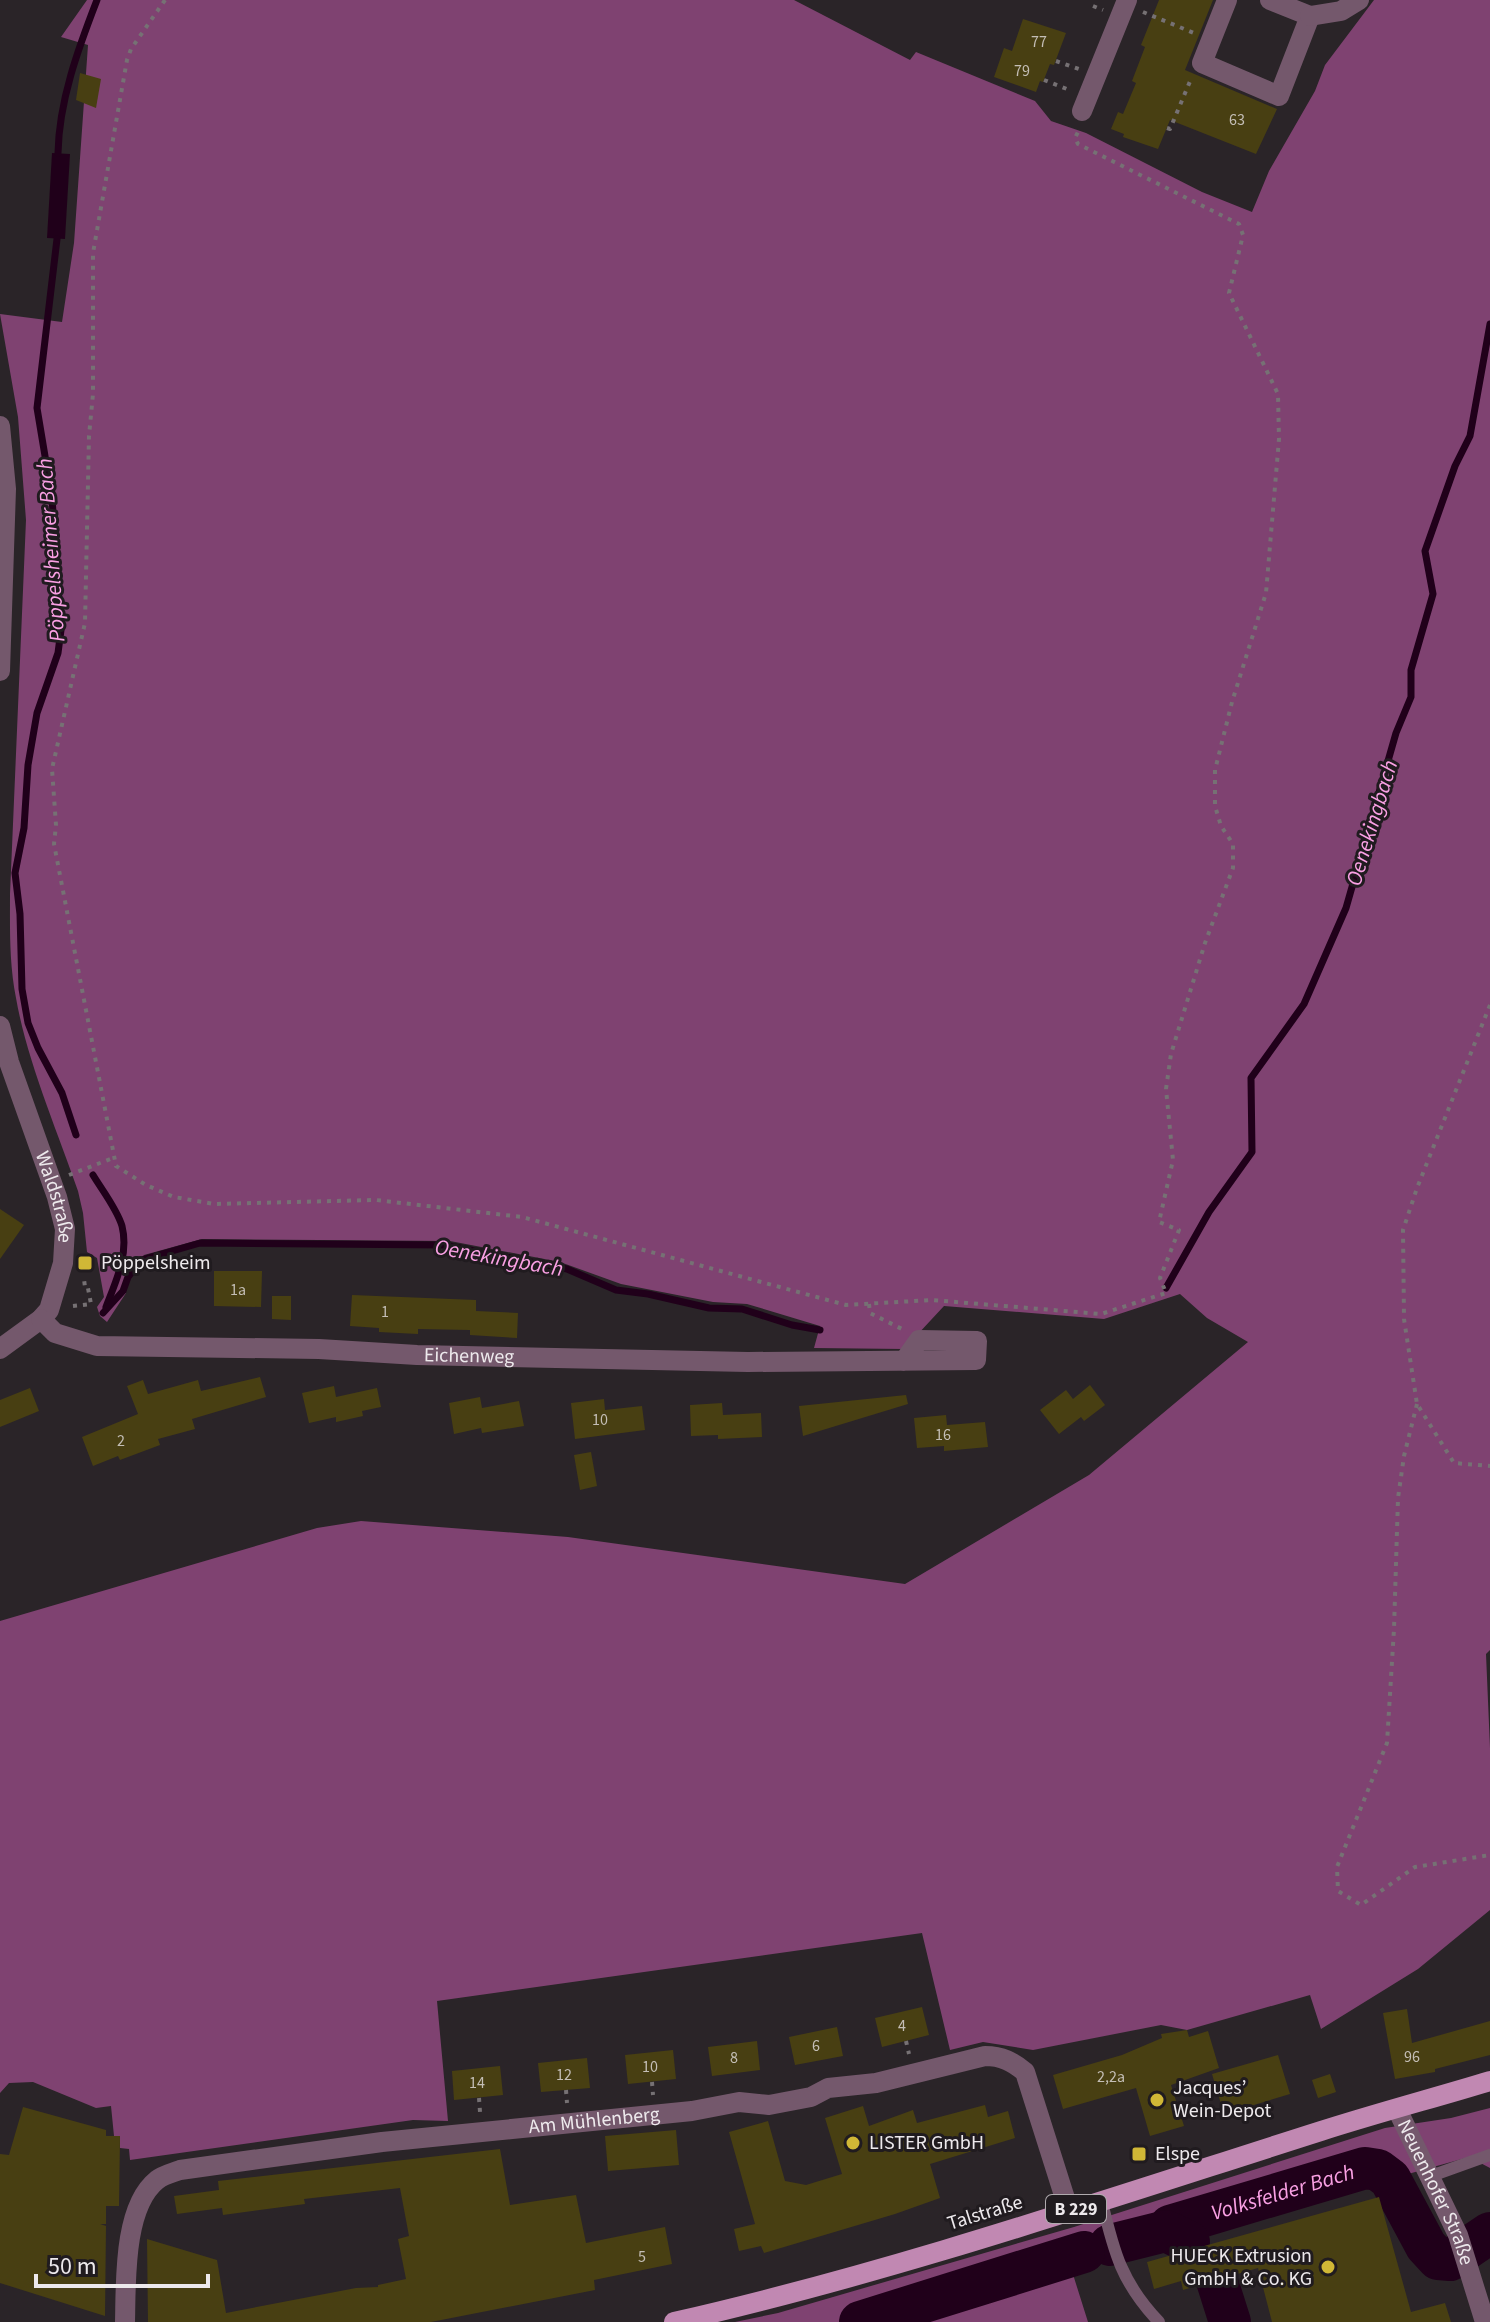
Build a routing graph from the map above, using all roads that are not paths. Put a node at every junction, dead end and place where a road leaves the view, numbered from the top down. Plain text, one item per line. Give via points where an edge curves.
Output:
1 (1227, 0) edge
2 (1270, 0) edge
3 (1359, 0) edge
4 (1126, 2) edge
5 (1310, 16) junction
6 (1080, 121) road end
7 (0, 426) edge
8 (0, 671) edge
9 (0, 1026) edge
10 (41, 1319) junction
11 (0, 1349) edge
12 (904, 1361) junction
13 (1490, 2081) edge
14 (1397, 2109) junction
15 (1490, 2155) edge
16 (1431, 2176) junction
17 (1102, 2202) junction
18 (1069, 2211) junction
19 (125, 2322) edge
20 (674, 2322) edge
21 (1159, 2322) edge
22 (1485, 2322) edge

1 - 5 street via 1202,63 1279,96
2 - 5 street
3 - 5 street via 1341,11
4 - 6 street
7 - 8 street via 6,489
9 - 10 street, Waldstraße via 65,1229 63,1263 49,1310
10 - 11 street, Waldstraße
10 - 12 street, Eichenweg via 55,1333 97,1346
12 - 12 street, Eichenweg via 919,1340 977,1341 976,1360
13 - 14 main road, Talstraße / B 229
14 - 16 street, Neuenhofer Straße
14 - 17 main road, Talstraße / B 229
15 - 16 lane
16 - 22 street, Neuenhofer Straße via 1458,2235
17 - 18 main road, Talstraße / B 229
17 - 21 lane via 1113,2253 1138,2300
18 - 19 street, Am Mühlenberg via 1025,2072 1013,2062 985,2056 769,2105 739,2102 180,2170 157,2180 131,2227
18 - 20 main road, Talstraße / B 229 via 853,2277

